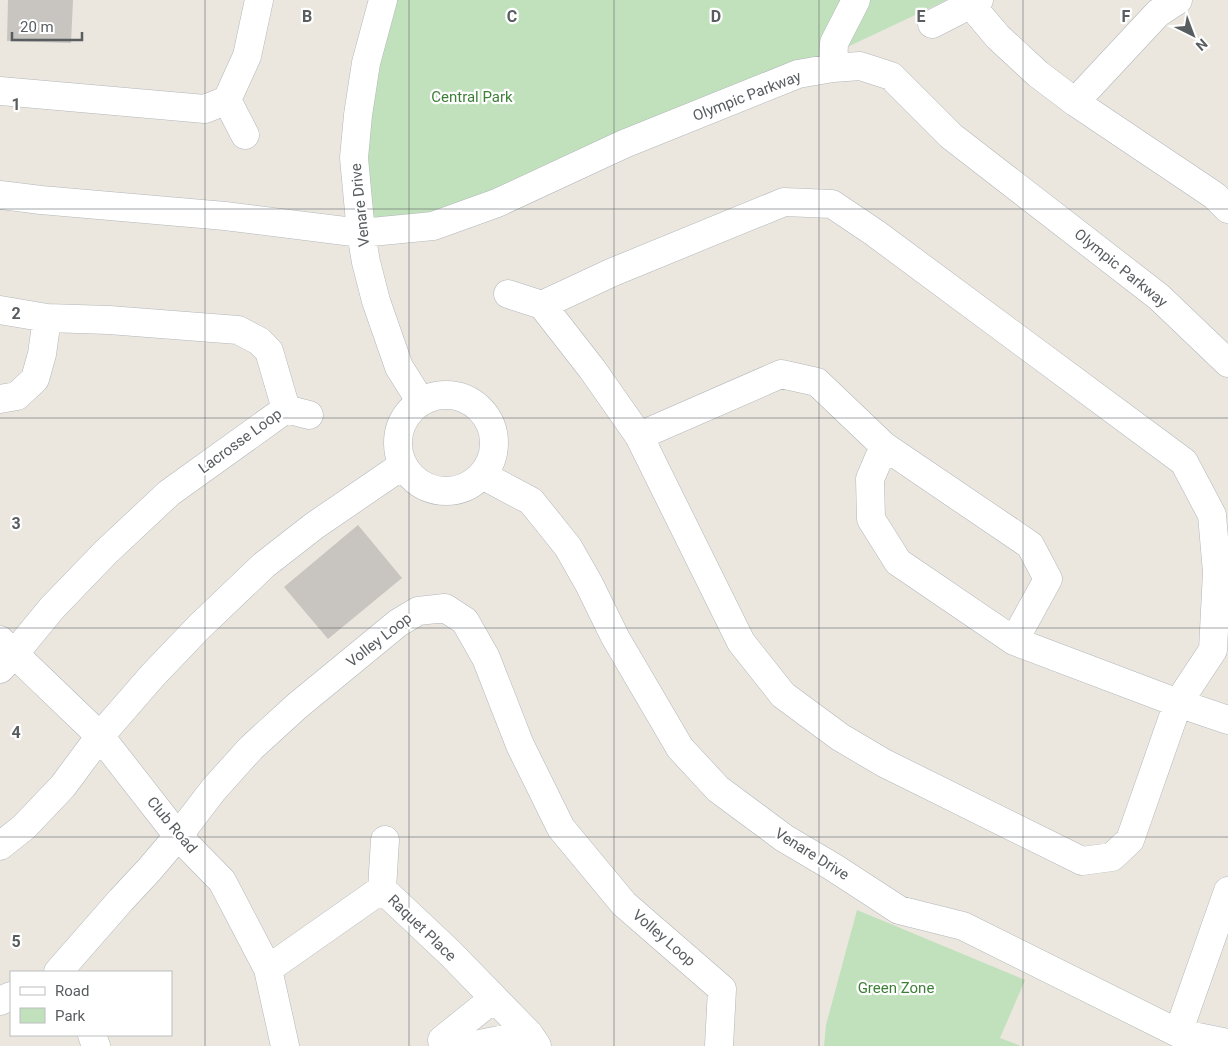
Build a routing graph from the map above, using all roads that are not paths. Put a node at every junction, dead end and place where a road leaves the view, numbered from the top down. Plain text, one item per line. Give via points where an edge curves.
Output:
1 (259, 0) edge
2 (383, 0) edge
3 (856, 0) edge
4 (1178, 0) edge
5 (975, 3) edge
6 (932, 24) dead end
7 (833, 68) junction
8 (0, 91) edge
9 (227, 100) junction
10 (1075, 102) junction
11 (245, 135) dead end
12 (0, 195) edge
13 (1224, 197) edge
14 (360, 233) junction
15 (508, 294) dead end
16 (542, 305) junction
17 (0, 310) edge
18 (48, 318) junction
19 (1228, 363) edge
20 (0, 399) edge
21 (421, 402) junction
22 (639, 436) junction
23 (884, 446) junction
24 (403, 465) junction
25 (482, 475) junction
26 (1014, 641) junction
27 (5, 654) edge
28 (1178, 703) junction
29 (1228, 720) edge
30 (100, 736) junction
31 (178, 836) junction
32 (385, 840) dead end
33 (0, 846) edge
34 (382, 889) junction
35 (1228, 891) edge
36 (268, 969) junction
37 (59, 971) edge
38 (493, 999) junction
39 (1178, 1033) junction
40 (533, 1040) edge
41 (1228, 1043) edge
42 (285, 1046) edge
43 (444, 1046) edge
44 (470, 1046) edge
45 (720, 1046) edge

1 - 9 street via 247,56
2 - 14 street, Venare Drive via 366,63 358,115 354,158
3 - 7 street via 834,43
4 - 10 street via 1158,13
5 - 6 street
5 - 10 street via 998,37
7 - 14 street, Olympic Parkway via 798,74 624,144 497,203 433,226
7 - 19 street, Olympic Parkway via 860,66 891,76 951,136 1159,297
8 - 9 street via 204,109
9 - 11 street
10 - 13 street
12 - 14 street, Olympic Parkway via 225,216
14 - 21 street, Venare Drive via 376,301 400,367
15 - 16 street
16 - 22 street
16 - 28 street via 613,272 784,202 832,204 1184,462 1212,515 1218,572 1213,650
17 - 18 street, Lacrosse Loop
18 - 20 street via 35,379 17,396
18 - 27 street, Lacrosse Loop via 238,330 259,341 269,351 297,412 169,493
21 - 24 street via 409,411 402,423 398,452
21 - 25 street via 435,396 450,395 465,398 478,406 488,418 494,447
22 - 23 street via 781,374 817,382
22 - 28 street via 741,642 782,695 840,737 892,767 1082,861 1112,857 1130,840
23 - 26 street via 870,479 871,519 898,562
23 - 26 street via 1030,546 1048,579
24 - 25 street via 412,478 440,491 470,485
24 - 30 street via 264,565 153,675
25 - 39 street, Venare Drive via 531,501 568,547 615,638 680,748 718,789 784,838 899,910 963,926
26 - 28 street
27 - 30 street, Club Road
28 - 29 street
30 - 31 street, Club Road
30 - 33 street via 62,786 24,828
31 - 36 street, Club Road via 222,882
31 - 37 street, Volley Loop
31 - 45 street, Volley Loop via 251,748 297,706 398,623 418,611 445,608 465,621 486,658 520,745 561,828 624,904 722,989
32 - 34 street
34 - 36 street, Raquet Place
34 - 38 street, Raquet Place
35 - 39 street
36 - 42 street, Club Road
38 - 40 street, Raquet Place
38 - 43 street via 442,1040
39 - 41 street, Venare Drive
40 - 44 street

